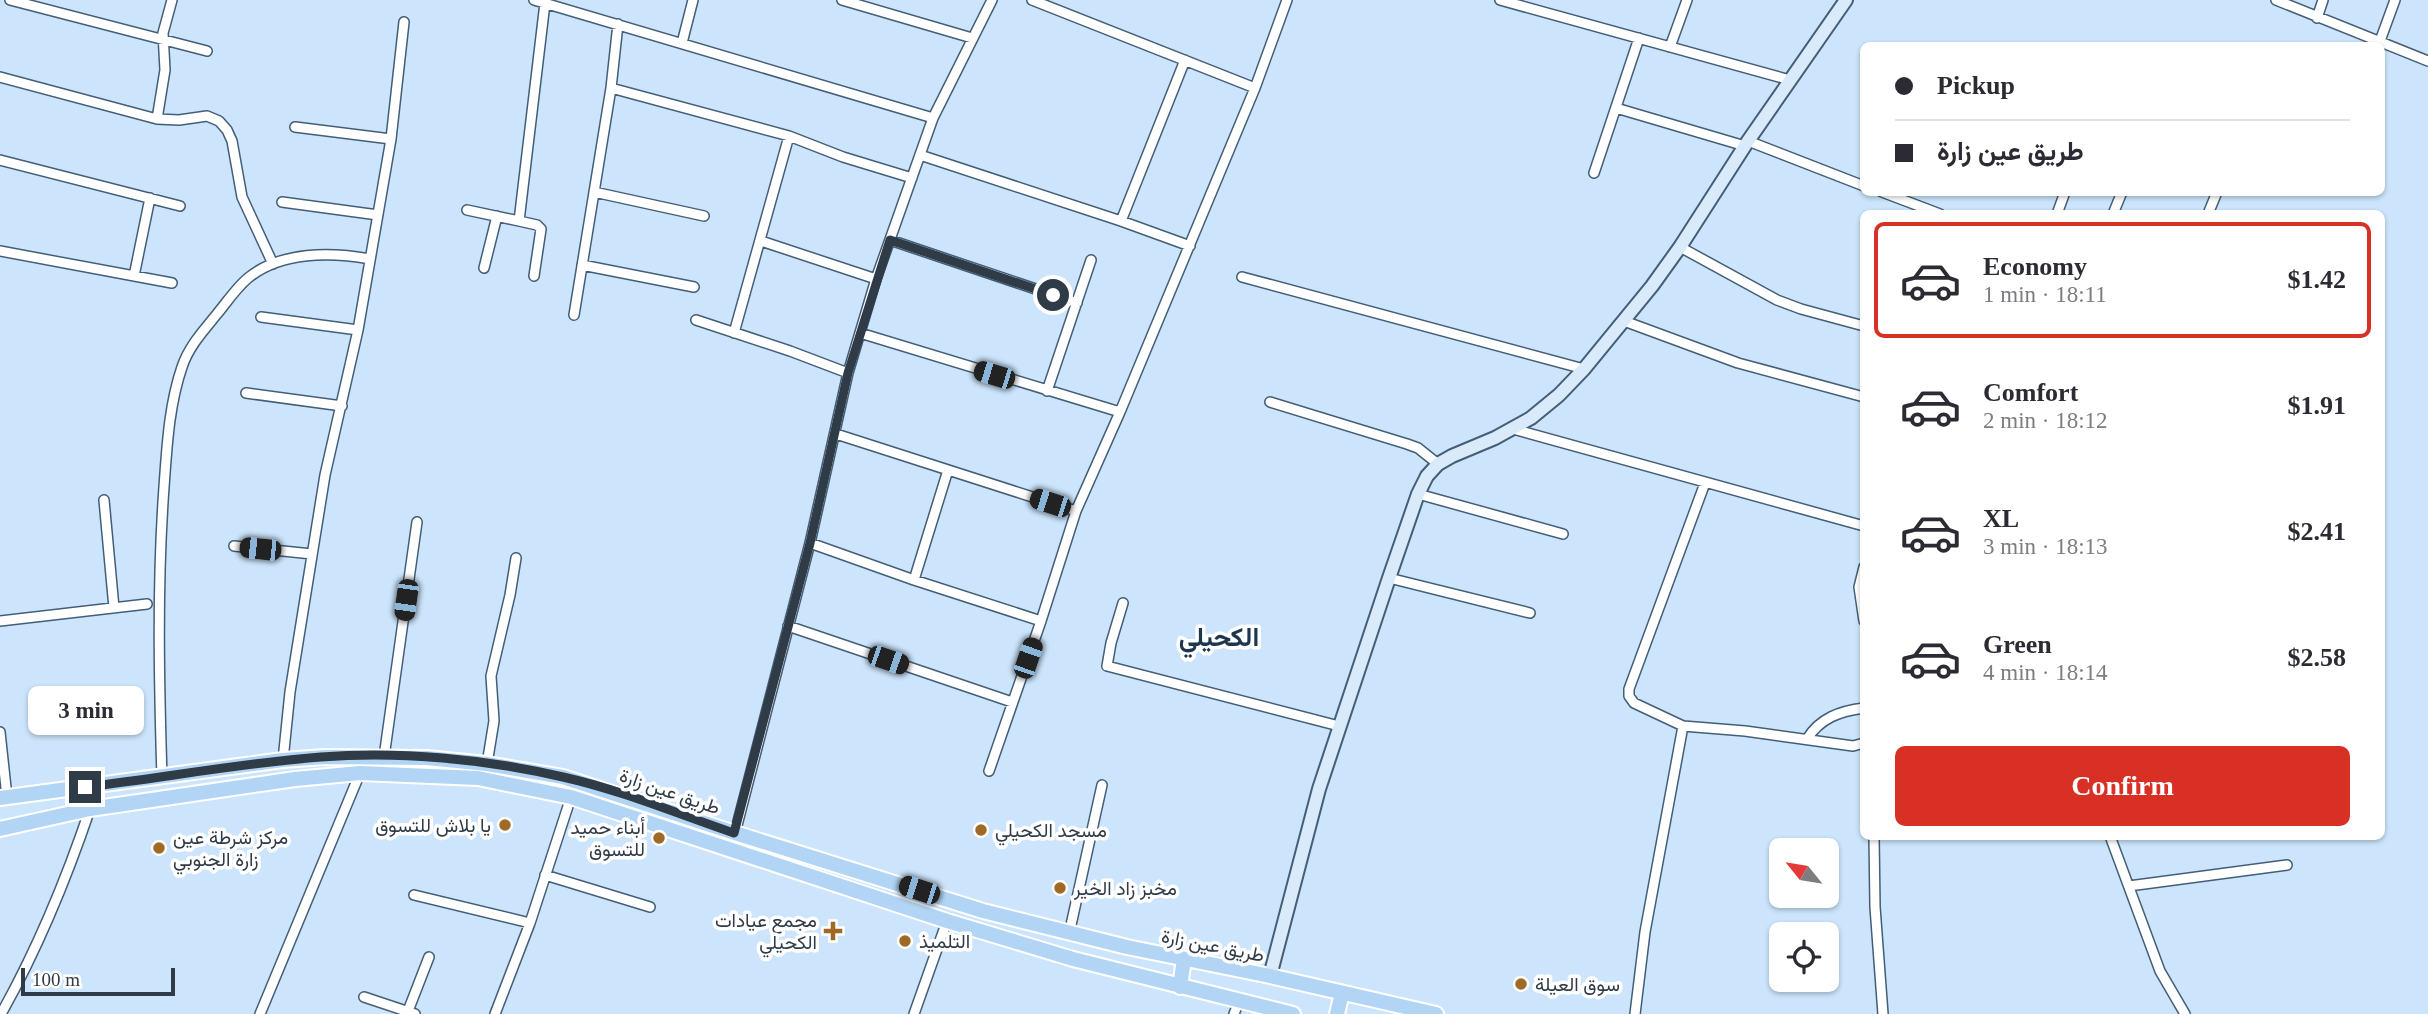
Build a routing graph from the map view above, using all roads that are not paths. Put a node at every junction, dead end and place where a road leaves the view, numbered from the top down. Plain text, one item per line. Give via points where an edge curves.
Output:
1 (10, 0) edge
2 (172, 0) edge
3 (534, 0) edge
4 (693, 0) edge
5 (842, 0) edge
6 (992, 0) edge
7 (1032, 0) edge
8 (1287, 0) edge
9 (1500, 0) edge
10 (1687, 0) edge
11 (1846, 0) edge
12 (2276, 0) edge
13 (2323, 0) edge
14 (2395, 0) edge
15 (545, 3) junction
16 (2316, 18) junction
17 (404, 22) dead end
18 (618, 24) junction
19 (972, 37) junction
20 (1639, 38) junction
21 (162, 39) junction
22 (2380, 41) joint
23 (682, 43) junction
24 (2385, 43) edge
25 (1670, 47) junction
26 (207, 51) dead end
27 (1185, 60) junction
28 (2428, 61) edge
29 (0, 77) edge
30 (1790, 80) junction
31 (611, 88) junction
32 (1255, 88) junction
33 (1616, 108) junction
34 (933, 118) junction
35 (157, 119) junction
36 (295, 127) dead end
37 (789, 136) junction
38 (391, 139) junction
39 (1746, 144) junction
40 (920, 155) junction
41 (0, 160) edge
42 (1594, 173) dead end
43 (912, 178) junction
44 (1860, 185) edge
45 (594, 192) junction
46 (1893, 196) edge
47 (150, 198) junction
48 (282, 202) dead end
49 (180, 206) dead end
50 (467, 210) dead end
51 (1929, 210) edge
52 (378, 215) junction
53 (497, 216) junction
54 (704, 216) dead end
55 (519, 221) junction
56 (1121, 221) junction
57 (890, 240) junction
58 (761, 241) junction
59 (1189, 246) junction
60 (1680, 247) junction
61 (0, 251) edge
62 (370, 259) junction
63 (1091, 260) dead end
64 (273, 264) junction
65 (582, 265) junction
66 (484, 268) dead end
67 (134, 276) junction
68 (534, 276) dead end
69 (1241, 277) dead end
70 (876, 279) junction
71 (172, 283) dead end
72 (694, 287) dead end
73 (1077, 303) junction
74 (574, 315) dead end
75 (261, 317) dead end
76 (696, 320) dead end
77 (1624, 321) junction
78 (1860, 325) edge
79 (358, 330) junction
80 (734, 333) junction
81 (860, 333) junction
82 (1584, 369) junction
83 (848, 373) junction
84 (1047, 391) junction
85 (246, 393) dead end
86 (1860, 396) edge
87 (1270, 402) dead end
88 (342, 406) junction
89 (1120, 412) junction
90 (1513, 429) junction
91 (836, 434) junction
92 (1438, 464) junction
93 (948, 470) junction
94 (1705, 483) junction
95 (1418, 494) junction
96 (103, 500) dead end
97 (1076, 511) junction
98 (417, 522) dead end
99 (1860, 525) edge
100 (1563, 534) dead end
101 (810, 543) junction
102 (234, 546) dead end
103 (312, 554) junction
104 (516, 558) dead end
105 (1389, 578) junction
106 (914, 580) junction
107 (1124, 603) dead end
108 (147, 604) dead end
109 (114, 608) junction
110 (1530, 613) dead end
111 (0, 621) edge
112 (1041, 621) junction
113 (788, 626) junction
114 (1012, 702) junction
115 (1860, 709) edge
116 (1339, 726) junction
117 (1683, 726) junction
118 (0, 732) edge
119 (1807, 739) junction
120 (1860, 744) edge
121 (384, 757) junction
122 (283, 760) junction
123 (487, 764) junction
124 (989, 771) dead end
125 (360, 773) junction
126 (162, 778) junction
127 (1102, 785) dead end
128 (572, 797) junction
129 (4, 798) edge
130 (90, 809) junction
131 (0, 829) edge
132 (734, 833) junction
133 (1874, 840) edge
134 (2112, 840) edge
135 (2287, 865) dead end
136 (545, 875) junction
137 (2129, 886) junction
138 (414, 895) dead end
139 (650, 907) dead end
140 (947, 921) junction
141 (530, 923) junction
142 (1069, 934) junction
143 (429, 957) dead end
144 (1184, 959) junction
145 (1270, 976) junction
146 (1180, 987) junction
147 (1342, 993) junction
148 (364, 997) dead end
149 (1237, 1008) edge
150 (411, 1013) edge
151 (1, 1014) edge
152 (260, 1014) edge
153 (495, 1014) edge
154 (914, 1014) edge
155 (1293, 1014) edge
156 (1337, 1014) edge
157 (1436, 1014) edge
158 (1635, 1014) edge
159 (1883, 1014) edge
160 (2185, 1014) edge

1 - 21 street
2 - 21 street
3 - 15 street
4 - 23 street
5 - 19 street
6 - 19 street
7 - 27 street
8 - 32 street
9 - 20 street
10 - 25 street
11 - 30 street
12 - 16 street
13 - 16 street
14 - 22 street
15 - 18 street
15 - 55 street
16 - 22 street
17 - 38 street
18 - 23 street
18 - 31 street
19 - 34 street
20 - 25 street
20 - 33 street
21 - 26 street
21 - 35 street via 165,70
23 - 34 street
24 - 28 street
25 - 30 street
27 - 32 street
27 - 56 street
29 - 35 street
30 - 39 street
31 - 37 street
31 - 45 street
32 - 59 street
33 - 39 street
33 - 42 street
34 - 40 street
35 - 64 street via 206,116 228,130 242,197
36 - 38 street
37 - 43 street
37 - 58 street
38 - 52 street
39 - 44 street
39 - 60 street
40 - 43 street
40 - 56 street
41 - 47 street
43 - 57 street
45 - 54 street
45 - 65 street
46 - 51 street
47 - 49 street
47 - 67 street
48 - 52 street
50 - 53 street
52 - 62 street
53 - 55 street
53 - 66 street
55 - 68 street via 541,229
56 - 59 street
57 - 70 street
57 - 73 street
58 - 70 street
58 - 80 street
59 - 89 street
60 - 77 street
60 - 78 street via 1777,300
61 - 67 street
62 - 64 street via 323,255
62 - 79 street
63 - 73 street
64 - 126 street via 247,279 202,332 183,364 174,392 160,552
65 - 72 street
65 - 74 street
67 - 71 street
69 - 82 street
70 - 81 street
73 - 84 street
75 - 79 street
76 - 80 street
77 - 82 street
77 - 86 street via 1738,363
79 - 88 street
80 - 83 street
81 - 83 street
81 - 84 street
82 - 90 street via 1559,395
83 - 91 street
84 - 89 street
85 - 88 street
87 - 92 street via 1418,448
88 - 103 street
89 - 97 street
90 - 92 street
90 - 94 street
91 - 93 street
91 - 101 street
92 - 95 street
93 - 97 street
93 - 106 street
94 - 99 street
94 - 117 street via 1629,689 1634,704
95 - 100 street
95 - 105 street
96 - 109 street
97 - 112 street
98 - 121 street
101 - 106 street
101 - 113 street
102 - 103 street
103 - 122 street via 289,692
104 - 123 street via 491,676 494,721
105 - 110 street
105 - 116 street
106 - 112 street
107 - 116 street via 1107,666
108 - 109 street
109 - 111 street
112 - 114 street
113 - 114 street
113 - 132 street
114 - 124 street
115 - 119 street via 1841,711 1815,727
116 - 145 street
117 - 119 street
117 - 158 street via 1645,932
118 - 129 street
119 - 120 street
121 - 122 main road, طريق عين زارة
121 - 123 main road, طريق عين زارة
122 - 126 main road, طريق عين زارة
123 - 132 main road, طريق عين زارة via 574,780
125 - 128 main road, طريق عين زارة via 478,778
125 - 130 main road, طريق عين زارة
125 - 152 street
126 - 129 main road, طريق عين زارة
127 - 142 street
128 - 136 street
128 - 140 main road, طريق عين زارة
130 - 131 main road, طريق عين زارة
130 - 151 street via 32,958
132 - 142 main road, طريق عين زارة
133 - 159 street
134 - 137 street
135 - 137 street
136 - 139 street
136 - 141 street
137 - 160 street via 2160,971
138 - 141 street
140 - 146 main road, طريق عين زارة
140 - 154 street
141 - 153 street
142 - 144 main road, طريق عين زارة
143 - 150 street
144 - 145 main road, طريق عين زارة
144 - 146 main road
145 - 147 main road, طريق عين زارة
146 - 149 main road, طريق عين زارة
147 - 156 main road
147 - 157 main road, طريق عين زارة
148 - 150 street
149 - 155 main road, طريق عين زارة

